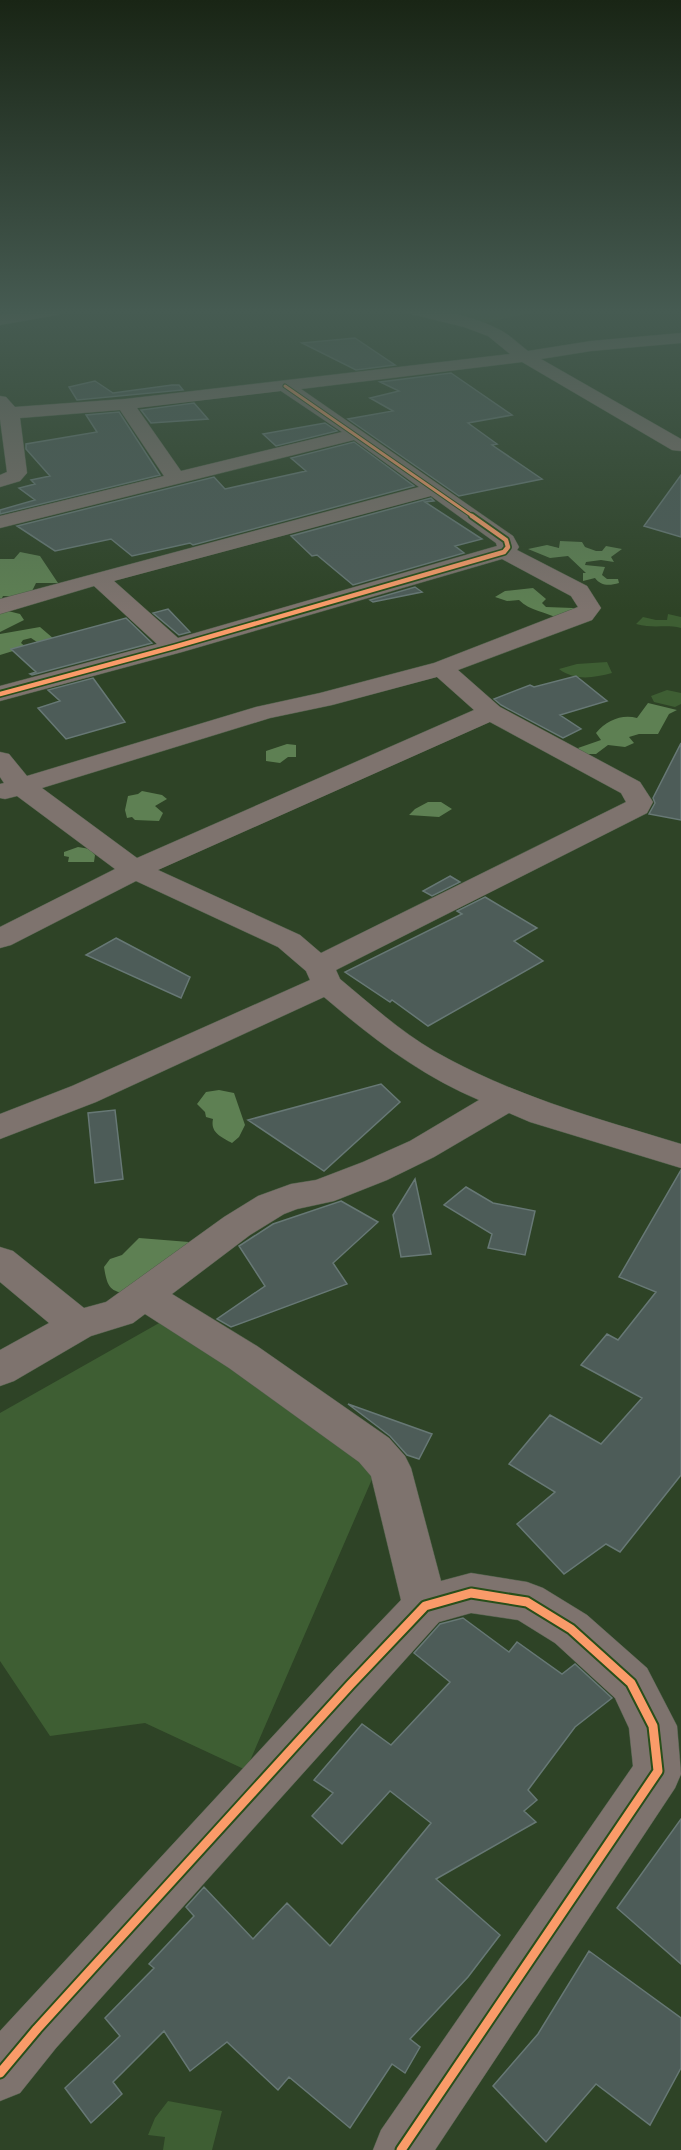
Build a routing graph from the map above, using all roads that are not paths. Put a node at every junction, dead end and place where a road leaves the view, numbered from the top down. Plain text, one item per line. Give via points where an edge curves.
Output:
1 (3, 410) edge
2 (129, 410) edge
3 (322, 410) edge
4 (617, 410) edge
5 (357, 434) junction
6 (679, 446) dead end
7 (176, 478) junction
8 (0, 481) edge
9 (435, 489) junction
10 (0, 522) edge
11 (504, 552) junction
12 (99, 579) junction
13 (0, 607) edge
14 (174, 647) junction
15 (442, 668) junction
16 (0, 694) edge
17 (491, 712) junction
18 (0, 760) edge
19 (10, 789) edge
20 (135, 870) junction
21 (0, 939) edge
22 (323, 975) junction
23 (507, 1099) junction
24 (0, 1127) edge
25 (681, 1156) edge
26 (0, 1261) edge
27 (144, 1296) junction
28 (78, 1325) junction
29 (0, 1370) edge
30 (425, 1606) junction
31 (0, 2073) edge
32 (401, 2150) edge

1 - 8 street via 17,473
2 - 7 street
3 - 5 street
4 - 6 street
5 - 7 street
5 - 9 street
7 - 10 street
9 - 11 street via 506,540 508,547
9 - 12 street
11 - 14 street
11 - 15 street via 579,591 590,608 584,615
12 - 13 street
12 - 14 street
14 - 16 street
15 - 17 street
15 - 19 street via 265,712
17 - 20 street
17 - 22 street via 631,788 640,802 637,807 361,944
18 - 19 street
19 - 20 street
20 - 21 street
20 - 22 street via 289,941
22 - 23 street via 386,1033 421,1057
22 - 24 street via 84,1094
23 - 25 street via 542,1114
23 - 27 street via 422,1149 375,1171 271,1205
26 - 28 street
27 - 28 street via 118,1313
27 - 30 street via 243,1357 374,1450 390,1468
28 - 29 street
30 - 31 street
30 - 32 street via 471,1593 526,1602 571,1629 631,1683 653,1726 657,1771

